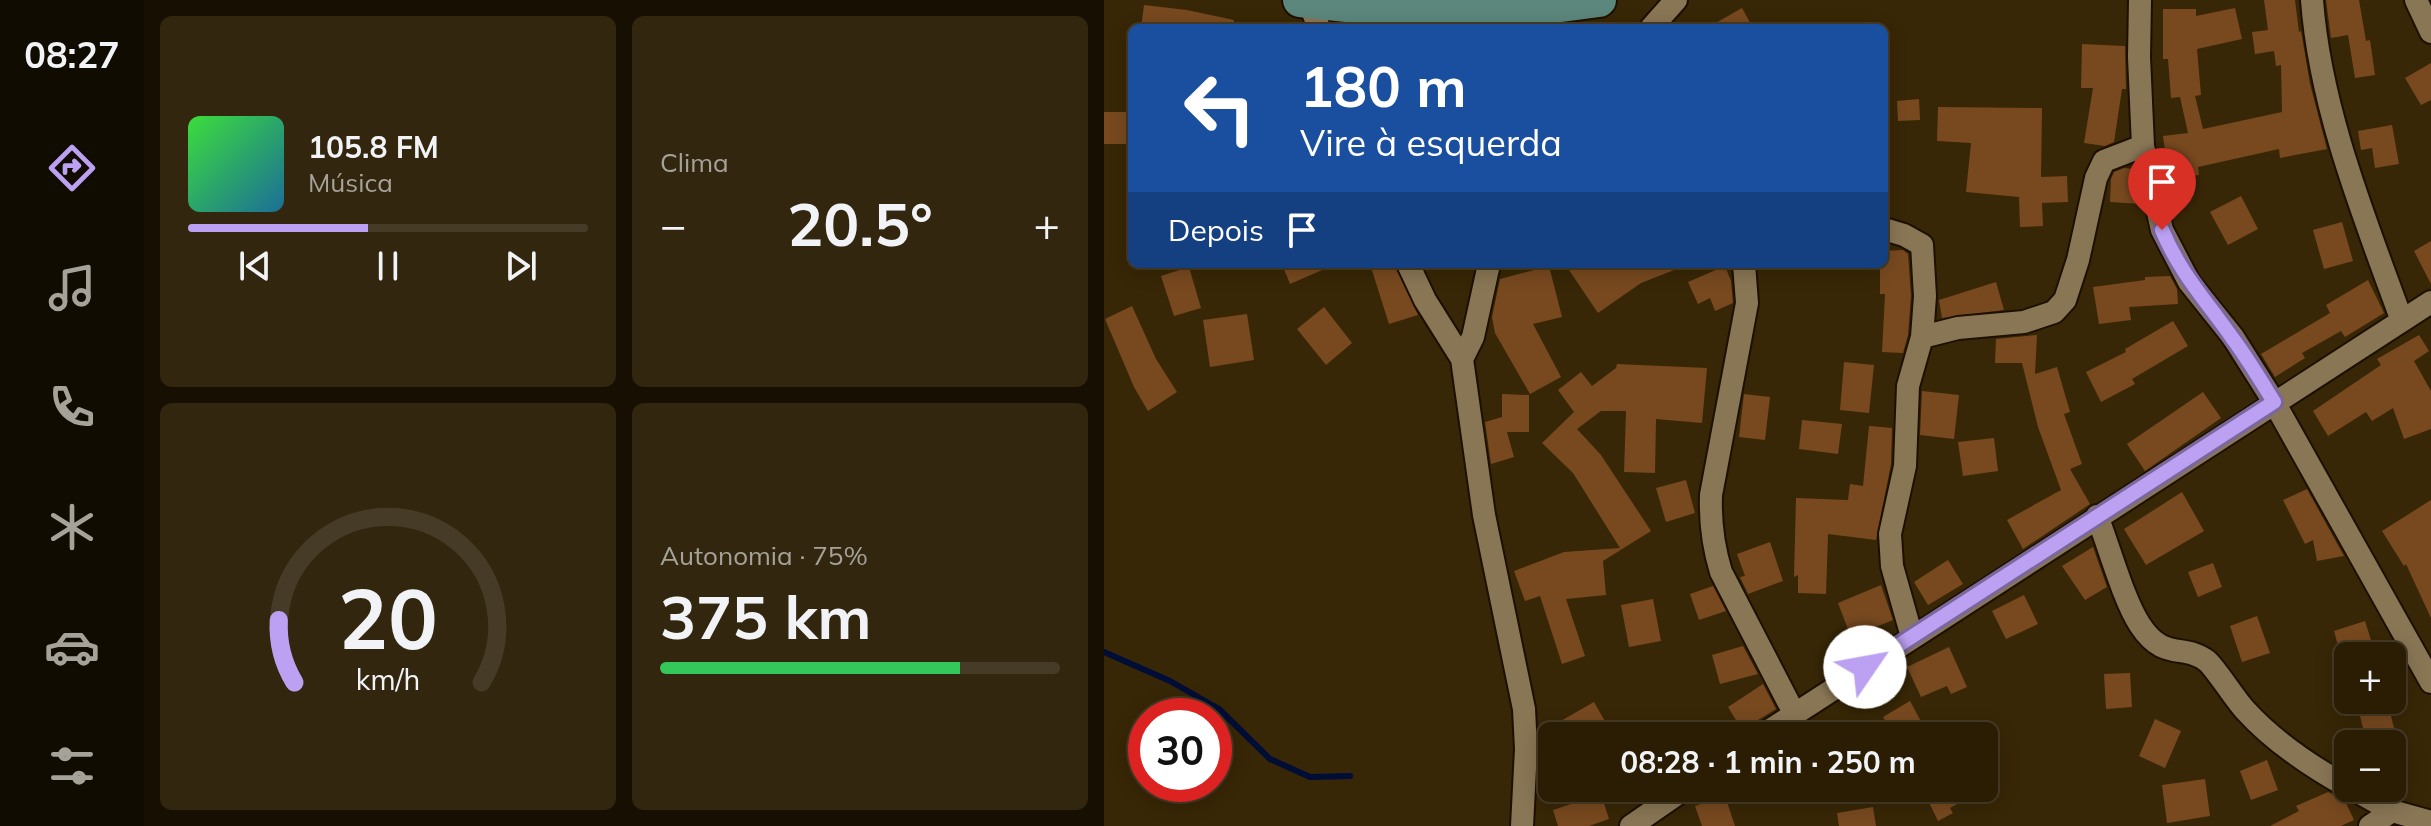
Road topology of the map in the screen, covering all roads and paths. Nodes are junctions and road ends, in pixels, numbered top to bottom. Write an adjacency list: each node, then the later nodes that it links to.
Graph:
1 (1599, 0): 5 (main road)
2 (2140, 0): 7 (street)
3 (2312, 0): 13 (street)
4 (2416, 0): 6 (street)
5 (1309, 10)
6 (2431, 32)
7 (2143, 146): 14 (street); 16 (street)
8 (1888, 230): 14 (street)
9 (1410, 268): 15 (street)
10 (1488, 268): 15 (street)
11 (1744, 268): 20 (street)
12 (2431, 302): 13 (street)
13 (2402, 321): 16 (street)
14 (1922, 337): 18 (street)
15 (1462, 359): 27 (street)
16 (2274, 402): 17 (street); 19 (street)
17 (2097, 516): 18 (street); 22 (street)
18 (1912, 637): 20 (street)
19 (2431, 682)
20 (1794, 713): 21 (street)
21 (1781, 722)
22 (2334, 778)
23 (1666, 802): 28 (street)
24 (2376, 802): 25 (street)
25 (2392, 811): 26 (street); 29 (street)
26 (2431, 822)
27 (1522, 826)
28 (1631, 826)
29 (2370, 826)

